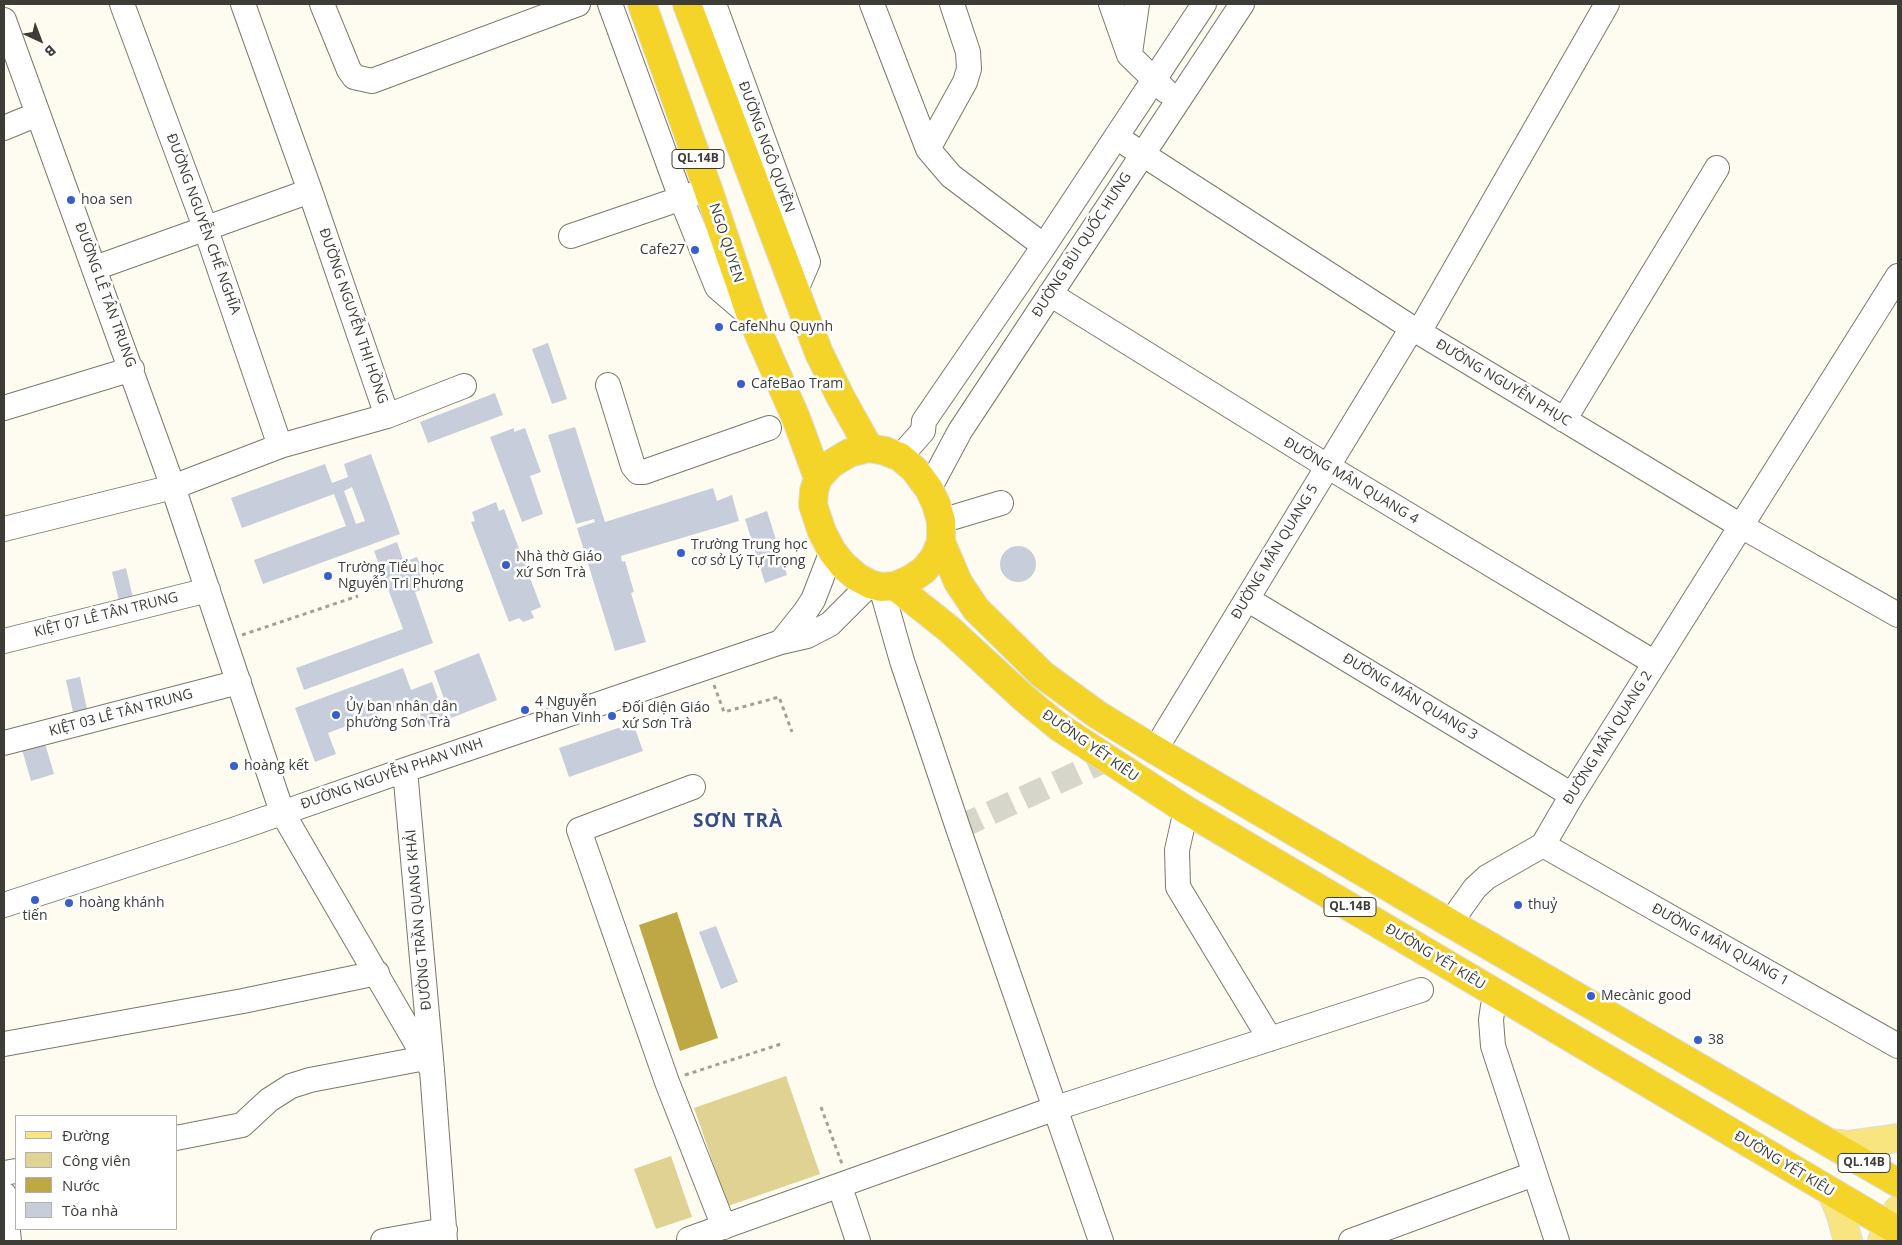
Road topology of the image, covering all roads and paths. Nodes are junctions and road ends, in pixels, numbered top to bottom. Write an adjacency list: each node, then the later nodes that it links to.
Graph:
1 (122, 4): 29 (street, ĐƯỜNG NGUYỄN CHẾ NGHĨA)
2 (243, 4): 27 (street, ĐƯỜNG NGUYỄN THỊ HỒNG)
3 (322, 4): 4 (street)
4 (578, 4)
5 (610, 4): 28 (street)
6 (642, 4): 26 (highway, NGO QUYEN / QL.14B)
7 (687, 4): 34 (highway, QL.14B)
8 (714, 4): 34 (street, ĐƯỜNG NGÔ QUYỀN)
9 (872, 4): 23 (street)
10 (952, 4): 23 (street)
11 (1111, 4): 17 (street)
12 (1137, 4): 17 (street)
13 (1204, 4): 18 (street)
14 (1242, 4): 19 (street, ĐƯỜNG BÙI QUỐC HƯNG)
15 (1607, 4): 37 (street, ĐƯỜNG MÂN QUANG 5)
16 (4, 20): 20 (street, ĐƯỜNG LÊ TÂN TRUNG)
17 (1129, 55): 18 (street)
18 (1153, 81): 19 (street); 22 (street)
19 (1177, 101): 24 (street, ĐƯỜNG BÙI QUỐC HƯNG)
20 (38, 114): 21 (street); 32 (street, ĐƯỜNG LÊ TÂN TRUNG)
21 (4, 128)
22 (1116, 137): 24 (street, ĐƯỜNG NGUYỄN PHỤC); 31 (street)
23 (928, 149): 31 (street)
24 (1142, 154): 35 (street, ĐƯỜNG BÙI QUỐC HƯNG); 37 (street, ĐƯỜNG NGUYỄN PHỤC)
25 (1717, 168): 43 (street)
26 (708, 189): 28 (street); 36 (highway, NGO QUYEN / QL.14B)
27 (310, 190): 29 (street); 42 (street, ĐƯỜNG NGUYỄN THỊ HỒNG)
28 (681, 198): 30 (street); 36 (street)
29 (205, 227): 32 (street); 45 (street, ĐƯỜNG NGUYỄN CHẾ NGHĨA)
30 (571, 236)
31 (1044, 246): 47 (street)
32 (95, 268): 38 (street, ĐƯỜNG LÊ TÂN TRUNG)
33 (1898, 276): 53 (street, ĐƯỜNG MÂN QUANG 2)
34 (796, 290): 46 (highway, QL.14B)
35 (1050, 294): 48 (street, ĐƯỜNG MÂN QUANG 4); 51 (street, ĐƯỜNG BÙI QUỐC HƯNG)
36 (750, 316): 49 (highway, NGO QUYEN / QL.14B)
37 (1416, 330): 43 (street, ĐƯỜNG NGUYỄN PHỤC); 48 (street, ĐƯỜNG MÂN QUANG 5)
38 (132, 369): 41 (street); 50 (street, ĐƯỜNG LÊ TÂN TRUNG)
39 (608, 385): 44 (street)
40 (464, 386): 42 (street)
41 (4, 408)
42 (387, 416): 45 (street, ĐƯỜNG NGUYỄN THỊ HỒNG)
43 (1564, 420): 53 (street, ĐƯỜNG NGUYỄN PHỤC)
44 (770, 428)
45 (280, 446): 50 (street, ĐƯỜNG NGUYỄN THỊ HỒNG)
46 (869, 448): 47 (highway); 49 (highway)
47 (900, 457): 51 (highway)
48 (1327, 466): 60 (street, ĐƯỜNG MÂN QUANG 5); 65 (street, ĐƯỜNG MÂN QUANG 4)
49 (818, 478): 56 (highway)
50 (173, 487): 54 (street); 58 (street, ĐƯỜNG LÊ TÂN TRUNG)
51 (929, 489): 55 (highway)
52 (1001, 503): 55 (street)
53 (1741, 526): 61 (street, ĐƯỜNG NGUYỄN PHỤC); 65 (street, ĐƯỜNG MÂN QUANG 2)
54 (4, 530)
55 (941, 531): 57 (highway); 70 (highway, QL.14B)
56 (832, 551): 57 (highway); 64 (street)
57 (882, 586): 64 (street, ĐƯỜNG NGUYỄN PHAN VINH); 74 (highway, ĐƯỜNG YẾT KIÊU / QL.14B); 89 (street)
58 (208, 590): 62 (street, KIỆT 07 LÊ TÂN TRUNG); 63 (street, ĐƯỜNG LÊ TÂN TRUNG)
59 (358, 596): 63 (path)
60 (1247, 599): 70 (street, ĐƯỜNG MÂN QUANG 5); 73 (street, ĐƯỜNG MÂN QUANG 3)
61 (1898, 615)
62 (4, 641)
63 (225, 641): 67 (street, ĐƯỜNG LÊ TÂN TRUNG)
64 (781, 642): 66 (street, ĐƯỜNG NGUYỄN PHAN VINH)
65 (1655, 663): 73 (street, ĐƯỜNG MÂN QUANG 2)
66 (708, 666): 68 (path); 71 (street, ĐƯỜNG NGUYỄN PHAN VINH)
67 (239, 682): 69 (street, KIỆT 03 LÊ TÂN TRUNG); 75 (street, ĐƯỜNG LÊ TÂN TRUNG)
68 (792, 732)
69 (4, 743)
70 (1155, 750): 78 (highway, QL.14B)
71 (405, 770): 75 (street, ĐƯỜNG NGUYỄN PHAN VINH); 86 (street, ĐƯỜNG TRẦN QUANG KHẢI)
72 (693, 787): 87 (street)
73 (1572, 795): 76 (street, ĐƯỜNG MÂN QUANG 2)
74 (1186, 810): 81 (highway, ĐƯỜNG YẾT KIÊU / QL.14B); 82 (street)
75 (282, 812): 77 (street, ĐƯỜNG NGUYỄN PHAN VINH); 79 (street, ĐƯỜNG TRẦN QUANG KHẢI)
76 (1543, 845): 78 (street); 85 (street, ĐƯỜNG MÂN QUANG 1)
77 (4, 905)
78 (1450, 923): 92 (highway, QL.14B)
79 (377, 973): 84 (street); 86 (street, ĐƯỜNG TRẦN QUANG KHẢI)
80 (1421, 990): 82 (street)
81 (1497, 994): 93 (street); 96 (highway, ĐƯỜNG YẾT KIÊU / QL.14B)
82 (1270, 1039): 89 (street)
83 (784, 1042): 87 (path)
84 (4, 1044)
85 (1898, 1046)
86 (428, 1064): 90 (street); 100 (street, ĐƯỜNG TRẦN QUANG KHẢI)
87 (667, 1082): 98 (street)
88 (821, 1107): 95 (path)
89 (1056, 1108): 95 (street); 105 (street)
90 (178, 1138)
91 (1898, 1138): 92 (main road)
92 (1830, 1143): 94 (highway, QL.14B)
93 (1534, 1174): 106 (street); 107 (street)
94 (1898, 1183)
95 (844, 1185): 98 (street); 104 (street)
96 (1832, 1192): 99 (highway, ĐƯỜNG YẾT KIÊU / QL.14B); 108 (main road)
97 (4, 1194): 101 (street)
98 (724, 1227): 103 (street)
99 (1892, 1227)
100 (445, 1236): 102 (street)
101 (9, 1241)
102 (383, 1241)
103 (689, 1241)
104 (858, 1241)
105 (1100, 1241)
106 (1351, 1241)
107 (1557, 1241)
108 (1848, 1241)

